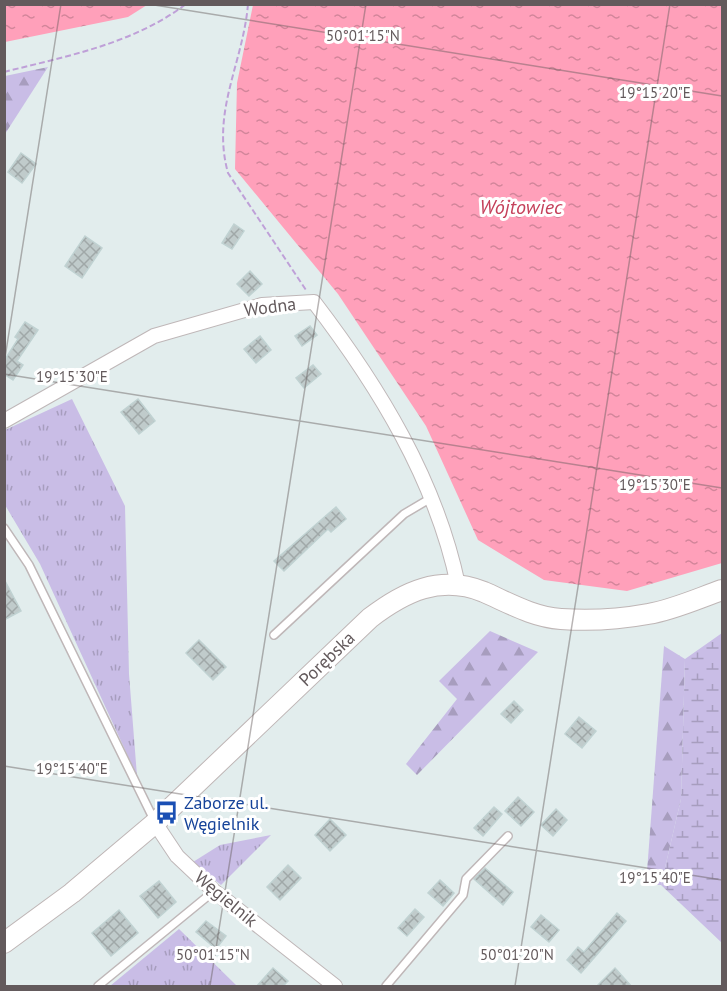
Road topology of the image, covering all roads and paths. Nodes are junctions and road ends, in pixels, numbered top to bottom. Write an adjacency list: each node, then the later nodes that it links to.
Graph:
1 (186, 4): 3 (path)
2 (248, 4): 4 (path)
3 (4, 72)
4 (314, 302): 5 (street, Wodna); 6 (street, Wodna)
5 (4, 421)
6 (431, 498): 8 (street, Wodna); 10 (lane)
7 (4, 528): 11 (lane)
8 (458, 585): 9 (street, Porębska); 11 (street, Porębska)
9 (723, 590)
10 (274, 635)
11 (155, 823): 13 (street, Węgielnik); 14 (street, Porębska)
12 (508, 836): 17 (lane)
13 (214, 891): 15 (lane); 16 (street, Węgielnik)
14 (4, 943)
15 (98, 987)
16 (335, 987)
17 (386, 987)

